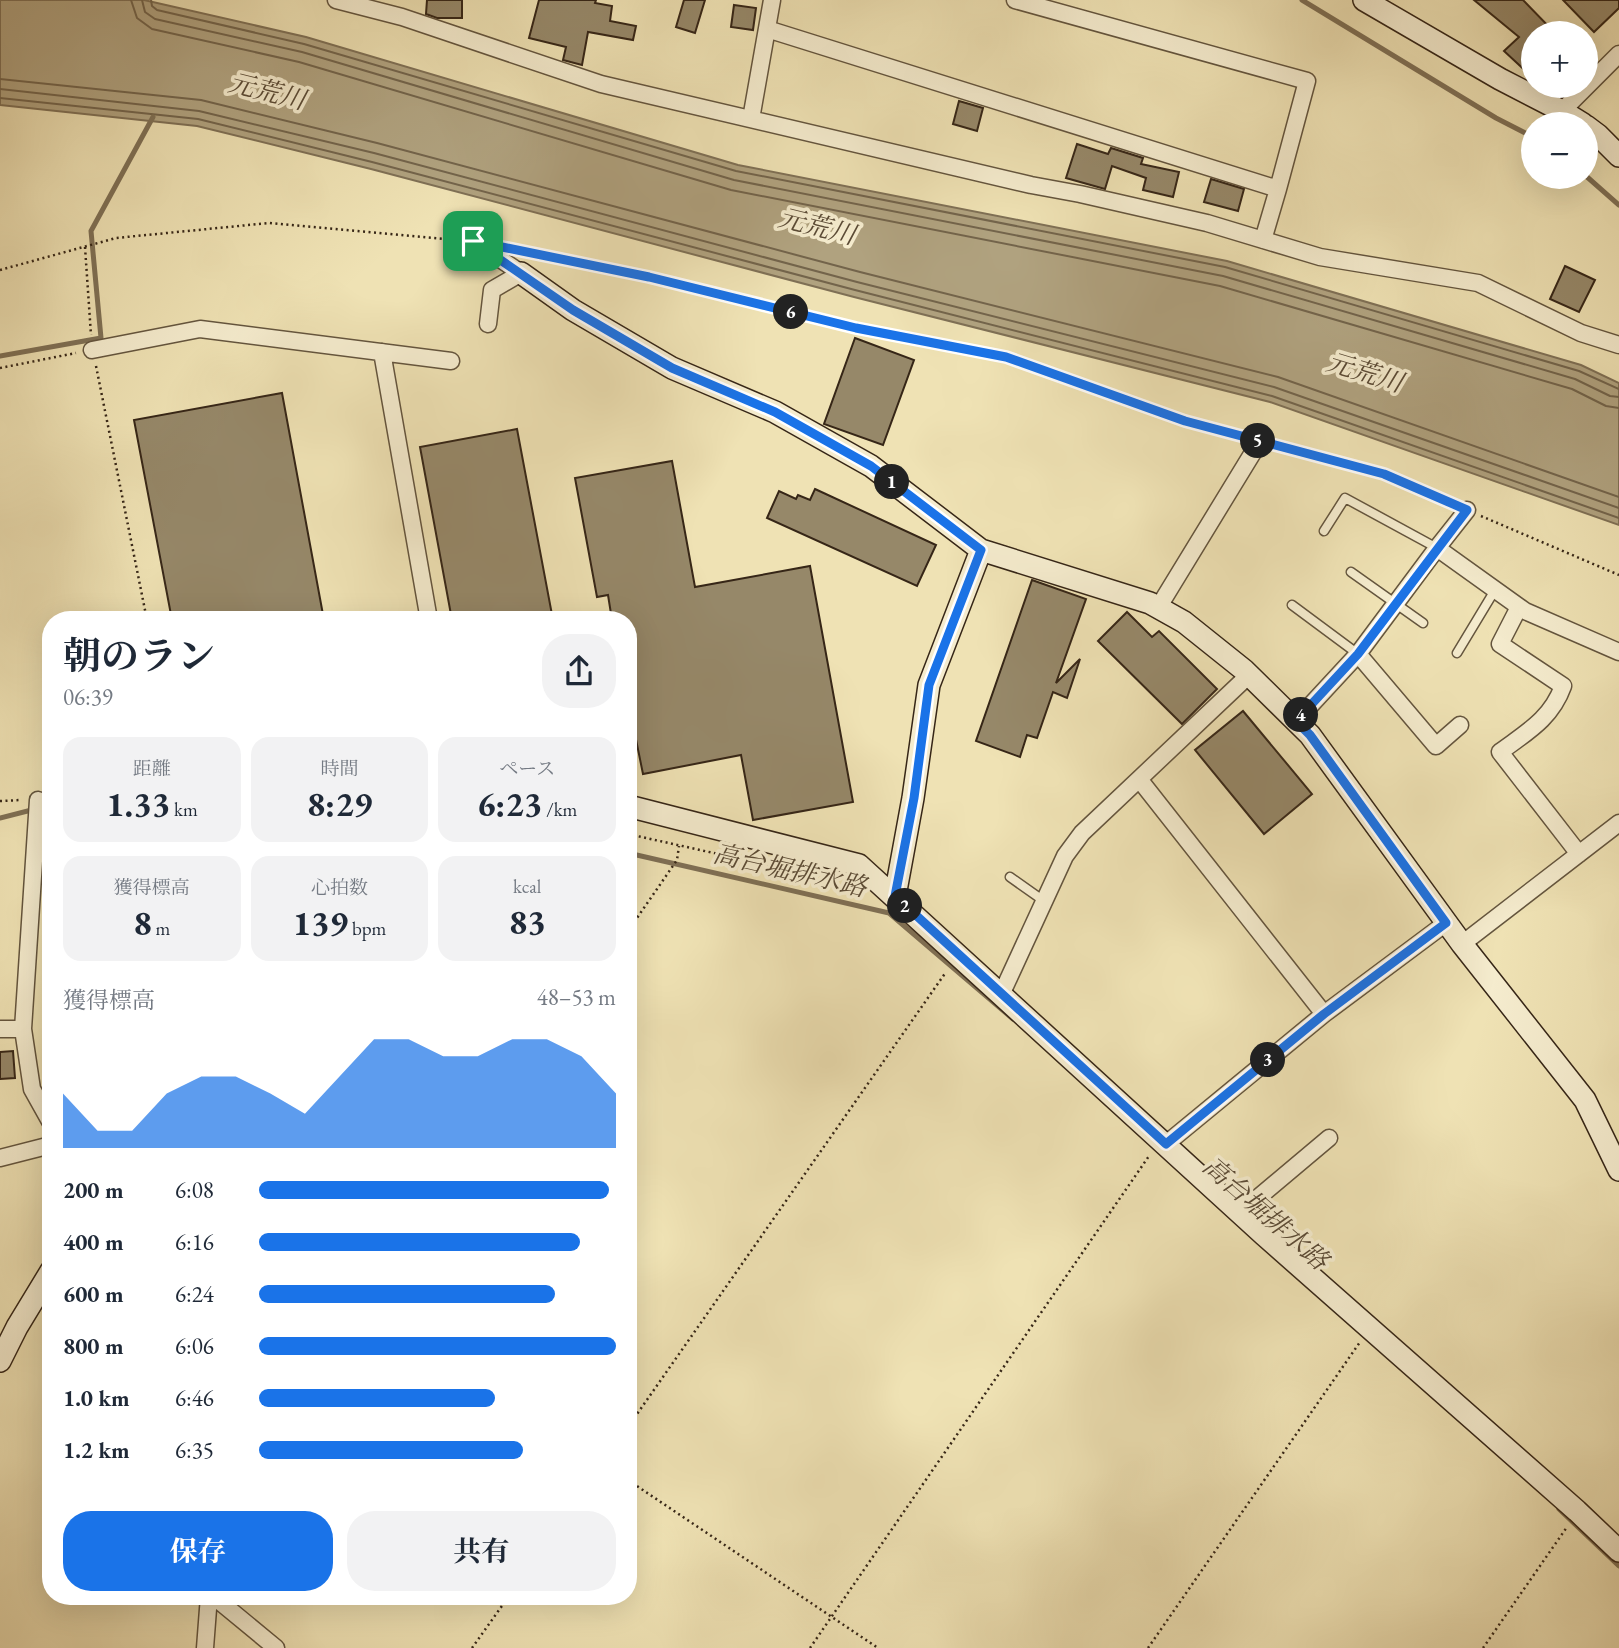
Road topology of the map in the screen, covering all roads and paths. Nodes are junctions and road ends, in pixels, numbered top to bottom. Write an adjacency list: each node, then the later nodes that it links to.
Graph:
1 (336, 0): 8 (street)
2 (772, 0): 5 (street)
3 (1015, 0): 11 (street)
4 (1364, 0): 7 (street)
5 (767, 29): 8 (street); 11 (street)
6 (1619, 54): 7 (street)
7 (1562, 111)
8 (751, 119): 12 (street)
9 (1598, 135): 10 (street)
10 (1619, 156)
11 (1278, 189): 12 (street)
12 (1263, 240): 19 (street)
13 (473, 241): 14 (path); 17 (street)
14 (86, 247): 16 (path); 20 (path)
15 (513, 249): 24 (path)
16 (0, 270)
17 (522, 273): 18 (street); 28 (street)
18 (488, 324)
19 (1619, 345)
20 (92, 349): 21 (street); 23 (path); 36 (path)
21 (382, 352): 22 (street); 37 (street)
22 (451, 361)
23 (0, 368)
24 (1260, 441): 25 (path); 35 (street)
25 (1467, 510): 27 (street); 30 (path)
26 (1324, 531): 27 (lane)
27 (1437, 548): 31 (street); 32 (street)
28 (981, 550): 35 (street); 54 (street)
29 (1351, 572): 32 (lane)
30 (1619, 575)
31 (1495, 590): 34 (street); 40 (lane)
32 (1395, 603): 38 (lane); 41 (street)
33 (1293, 606): 41 (lane)
34 (1519, 607): 39 (street); 51 (street)
35 (1158, 608): 42 (street)
36 (145, 611)
37 (427, 611)
38 (1423, 623)
39 (1619, 652)
40 (1457, 653)
41 (1358, 654): 43 (street); 44 (street)
42 (1249, 675): 43 (street); 45 (street)
43 (1296, 721): 57 (street)
44 (1460, 725)
45 (1139, 779): 55 (street); 61 (street)
46 (38, 800): 63 (street)
47 (637, 808): 54 (street)
48 (1619, 823): 51 (street)
49 (637, 836): 50 (path)
50 (679, 846): 53 (path); 56 (path)
51 (1579, 854): 58 (street)
52 (1010, 877): 55 (lane)
53 (836, 880)
54 (895, 896): 59 (street)
55 (1044, 901): 60 (street)
56 (637, 918)
57 (1446, 923): 58 (street); 61 (street)
58 (1462, 944): 69 (street)
59 (958, 955): 60 (street); 74 (path)
60 (1001, 995): 66 (street)
61 (1324, 1014): 66 (street)
62 (0, 1029): 63 (street)
63 (23, 1029): 64 (street)
64 (42, 1107)
65 (1329, 1138): 70 (street)
66 (1163, 1141): 70 (street); 81 (path)
67 (42, 1147): 68 (street)
68 (0, 1158)
69 (1619, 1170)
70 (1241, 1212): 72 (street)
71 (42, 1286): 73 (street)
72 (1370, 1328): 76 (street); 87 (path)
73 (0, 1361)
74 (637, 1414)
75 (637, 1486): 81 (path)
76 (1577, 1511): 77 (street); 88 (path)
77 (1619, 1551)
78 (210, 1605): 82 (street)
79 (222, 1605): 83 (street)
80 (503, 1605): 84 (path)
81 (831, 1617): 85 (path); 86 (path)
82 (205, 1648)
83 (276, 1648)
84 (472, 1648)
85 (810, 1648)
86 (878, 1648)
87 (1148, 1648)
88 (1483, 1648)

